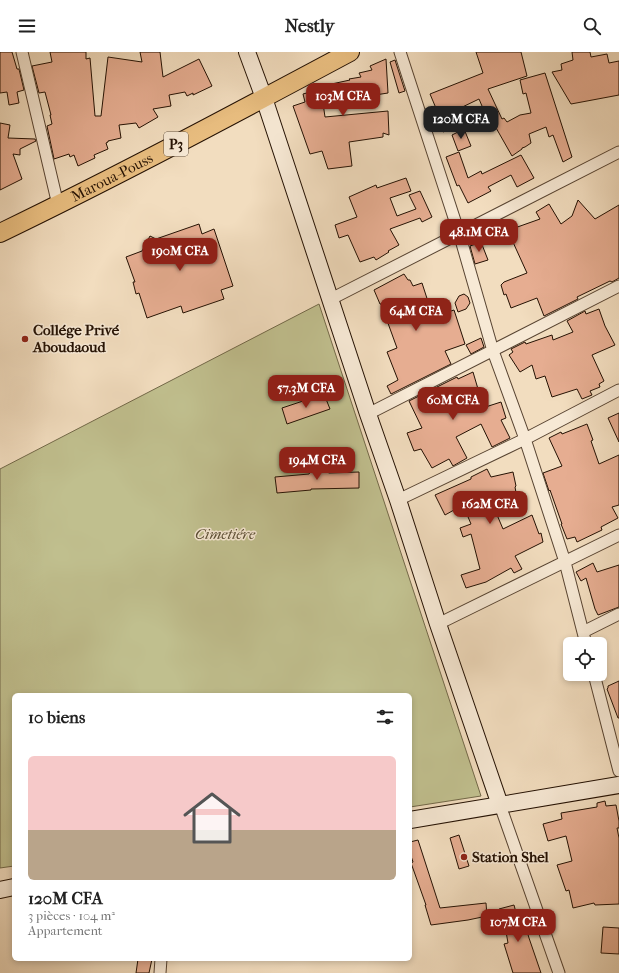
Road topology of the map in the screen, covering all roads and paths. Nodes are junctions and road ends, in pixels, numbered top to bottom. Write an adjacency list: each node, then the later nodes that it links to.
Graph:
1 (22, 52): 7 (street)
2 (247, 52): 5 (main road)
3 (350, 52): 5 (main road, Maroua-Pouss / P3)
4 (400, 52): 9 (street)
5 (264, 98): 7 (main road, Maroua-Pouss / P3); 11 (main road)
6 (619, 152): 9 (street)
7 (58, 205): 8 (main road, Maroua-Pouss / P3)
8 (0, 233)
9 (459, 233): 11 (street); 12 (street)
10 (619, 286): 12 (street)
11 (331, 299): 14 (main road)
12 (493, 351): 14 (street); 15 (street)
13 (619, 390): 15 (street)
14 (368, 414): 16 (main road)
15 (524, 439): 16 (street); 18 (street)
16 (398, 500): 20 (main road)
17 (619, 535): 18 (street)
18 (565, 562): 20 (street); 21 (street)
19 (619, 614): 21 (street)
20 (438, 624): 27 (main road)
21 (583, 632): 22 (street)
22 (584, 637)
23 (596, 681): 24 (street)
24 (617, 756): 25 (street)
25 (619, 771)
26 (619, 785): 27 (main road)
27 (500, 805): 28 (main road); 33 (street)
28 (412, 820)
29 (12, 887): 30 (main road)
30 (0, 890)
31 (161, 961): 32 (street)
32 (160, 973)
33 (559, 973)

